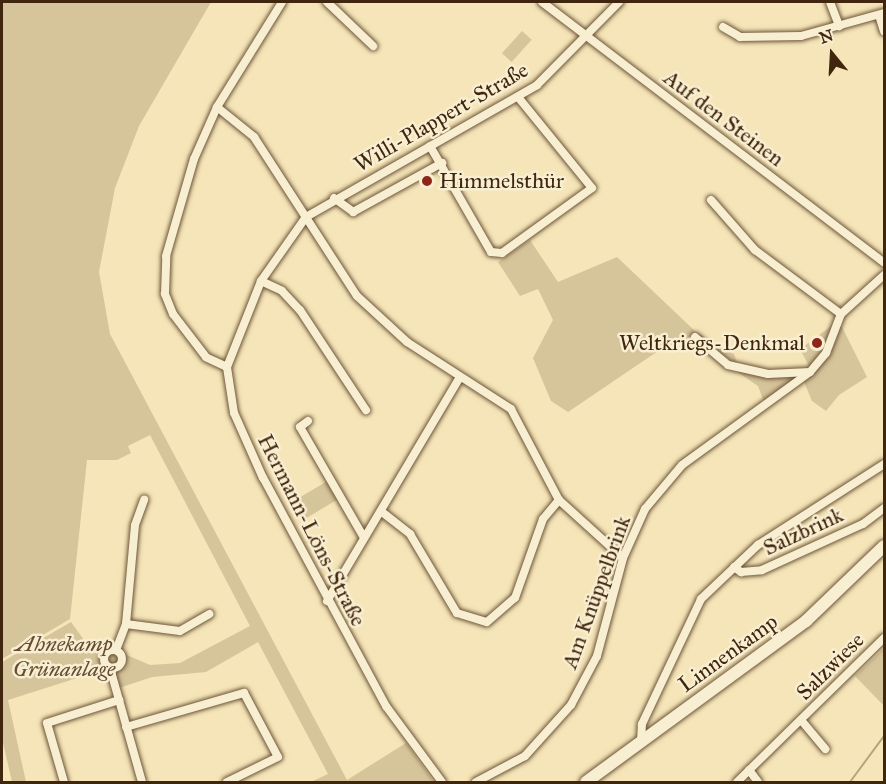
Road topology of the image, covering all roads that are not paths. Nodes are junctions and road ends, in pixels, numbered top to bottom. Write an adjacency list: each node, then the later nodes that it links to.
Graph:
1 (282, 2): 13 (street)
2 (327, 2): 11 (street)
3 (542, 2): 10 (street, Auf den Steinen)
4 (619, 2): 10 (street, Willi-Plappert-Straße)
5 (830, 2): 7 (street)
6 (882, 14): 7 (street); 9 (street)
7 (839, 26): 8 (street)
8 (723, 27)
9 (885, 31)
10 (588, 37): 12 (street, Willi-Plappert-Straße); 19 (street, Auf den Steinen)
11 (373, 46)
12 (518, 98): 14 (street, Willi-Plappert-Straße); 15 (street)
13 (217, 107): 18 (street); 24 (street)
14 (430, 146): 15 (street); 16 (street, Willi-Plappert-Straße)
15 (442, 164): 16 (street, Willi-Plappert-Straße)
16 (334, 198): 18 (street, Willi-Plappert-Straße)
17 (711, 200): 22 (street)
18 (306, 217): 21 (street, Willi-Plappert-Straße); 26 (street)
19 (885, 263)
20 (885, 275): 22 (street)
21 (261, 281): 24 (street, Willi-Plappert-Straße); 27 (street)
22 (841, 314): 25 (street, Am Knüppelbrink)
23 (695, 337): 25 (street)
24 (227, 367): 38 (street, Hermann-Löns-Straße)
25 (810, 372): 36 (street, Am Knüppelbrink)
26 (459, 380): 31 (street); 33 (street)
27 (366, 410)
28 (308, 421): 34 (street)
29 (885, 464): 37 (street)
30 (144, 500): 40 (street)
31 (559, 500): 33 (street); 36 (street)
32 (885, 508): 37 (street, Salzbrink)
33 (382, 512): 34 (street)
34 (364, 538): 38 (street)
35 (885, 546): 45 (main road, Linnenkamp)
36 (623, 558): 52 (street, Am Knüppelbrink)
37 (734, 567): 45 (street)
38 (327, 601): 51 (street, Hermann-Löns-Straße)
39 (210, 614): 40 (street)
40 (126, 624): 42 (street)
41 (885, 638): 43 (street, Salzwiese)
42 (119, 700): 44 (street); 48 (street)
43 (801, 720): 46 (street, Salzwiese); 47 (street, Salzwiese)
44 (126, 727): 49 (street); 50 (street)
45 (641, 741): 53 (main road, Linnenkamp)
46 (825, 749)
47 (749, 770): 54 (street, Salzwiese); 55 (street)
48 (64, 783)
49 (142, 783)
50 (227, 783)
51 (442, 783)
52 (476, 783)
53 (586, 783)
54 (737, 783)
55 (758, 783)

